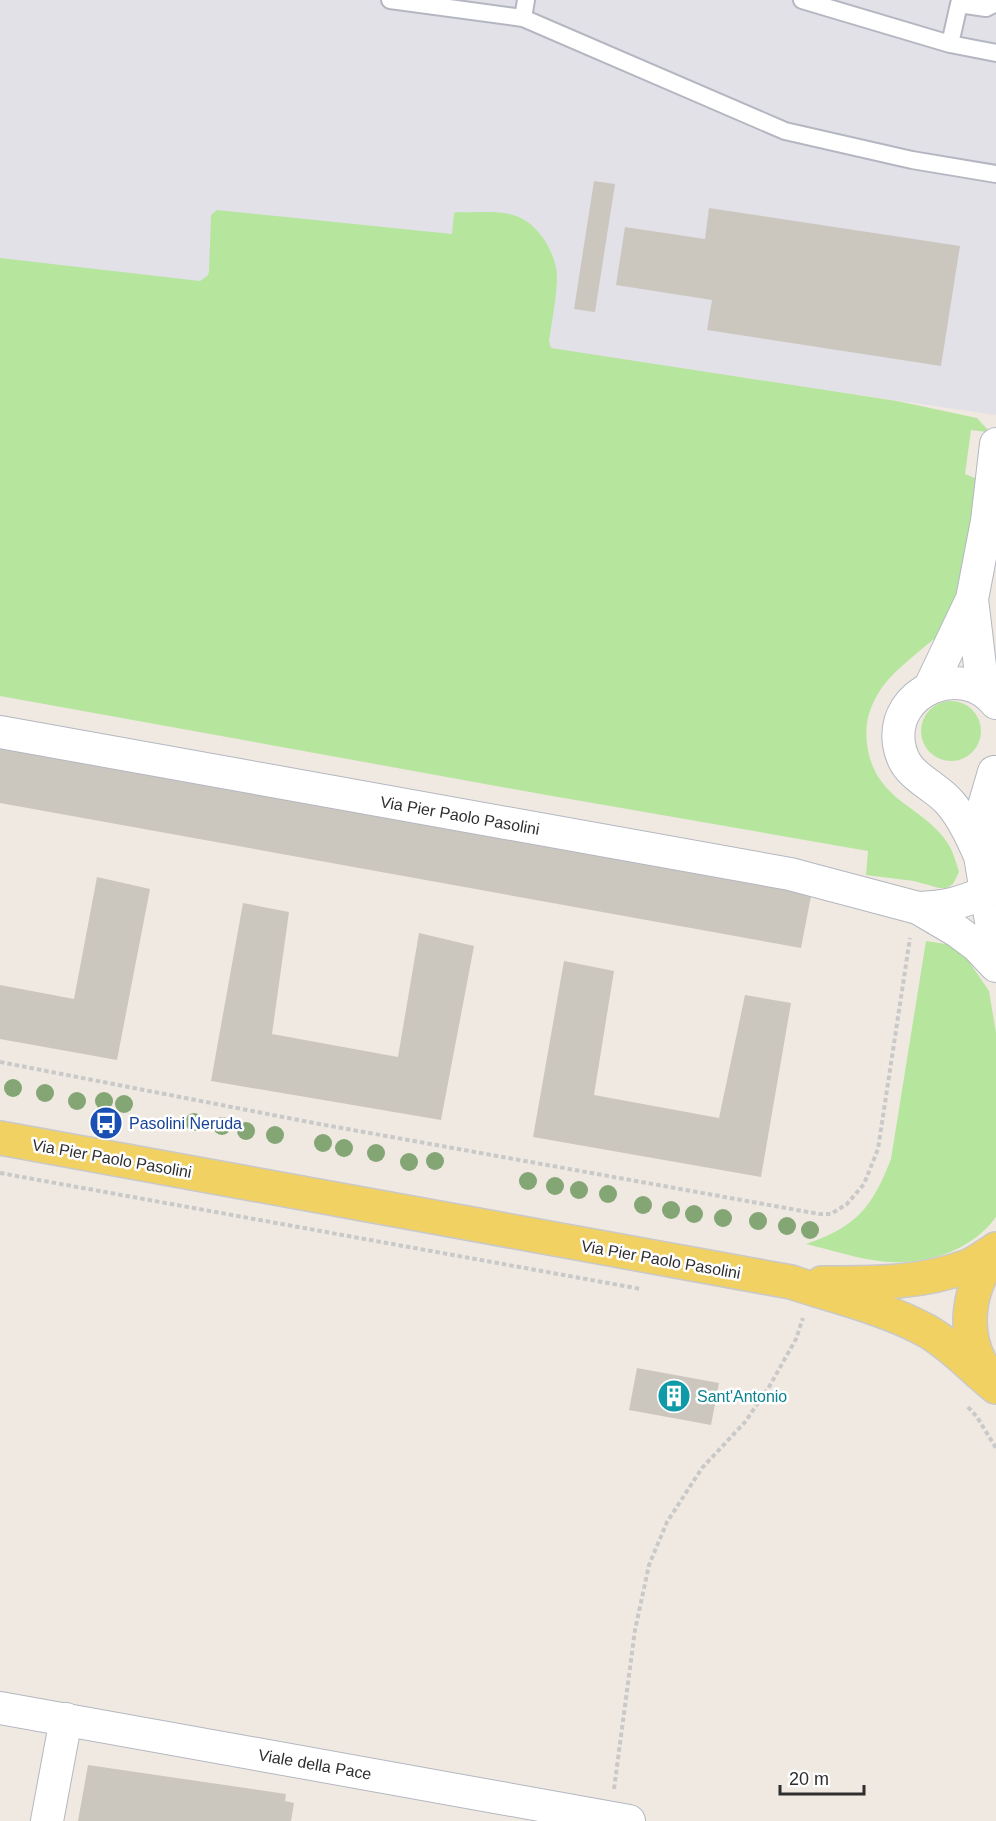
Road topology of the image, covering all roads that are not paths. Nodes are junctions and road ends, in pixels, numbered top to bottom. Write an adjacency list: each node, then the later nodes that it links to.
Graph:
1 (390, 0): 5 (lane)
2 (526, 0): 5 (lane)
3 (802, 0): 6 (lane)
4 (996, 3): 6 (lane)
5 (523, 18): 8 (lane)
6 (950, 44): 7 (lane)
7 (996, 53)
8 (996, 174)
9 (996, 444): 10 (street)
10 (991, 530): 11 (street)
11 (972, 600): 12 (street); 13 (street)
12 (930, 687): 13 (street); 16 (street)
13 (989, 697)
14 (0, 732): 19 (street, Via Pier Paolo Pasolini)
15 (995, 770): 16 (street); 17 (street)
16 (923, 782): 17 (street)
17 (980, 856): 18 (street)
18 (986, 892): 19 (street, Via Pier Paolo Pasolini); 20 (street)
19 (916, 908): 21 (street, Via Pier Paolo Pasolini)
20 (996, 951)
21 (996, 966)
22 (0, 1138): 24 (main road, Via Pier Paolo Pasolini)
23 (996, 1250): 24 (main road, Via Pier Paolo Pasolini); 25 (main road, Via Pier Paolo Pasolini)
24 (801, 1296): 25 (main road, Via Pier Paolo Pasolini)
25 (996, 1386)
26 (0, 1708): 27 (street, Viale della Pace)
27 (66, 1719): 28 (street, Viale della Pace); 29 (street)
28 (620, 1819)
29 (47, 1821)

